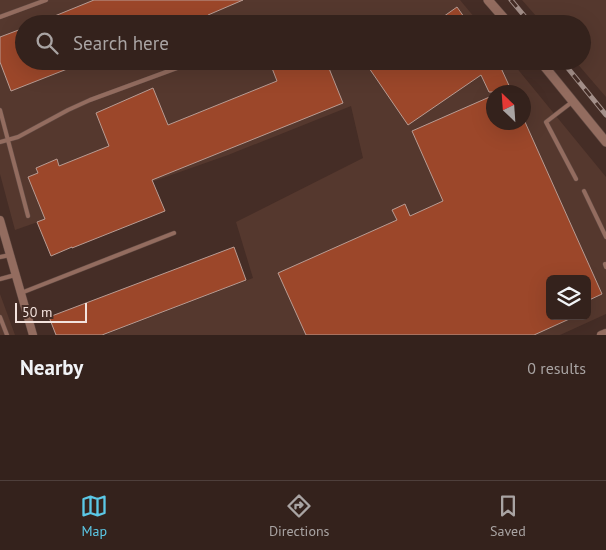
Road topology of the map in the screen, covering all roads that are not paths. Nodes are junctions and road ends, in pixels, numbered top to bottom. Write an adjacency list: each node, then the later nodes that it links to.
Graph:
1 (46, 0): 4 (lane)
2 (488, 0): 3 (street)
3 (501, 15)
4 (0, 17)
5 (172, 70): 9 (lane)
6 (547, 70): 7 (street)
7 (573, 101): 11 (street); 12 (lane)
8 (0, 110): 9 (lane)
9 (8, 140): 10 (lane); 14 (lane)
10 (0, 142)
11 (606, 142)
12 (576, 179)
13 (584, 191): 17 (lane)
14 (28, 216)
15 (0, 220): 18 (street)
16 (174, 233): 22 (lane)
17 (606, 237)
18 (10, 255): 19 (lane); 20 (street)
19 (0, 258)
20 (15, 275): 21 (lane); 22 (street)
21 (0, 279)
22 (21, 293): 26 (street)
23 (0, 317): 25 (lane)
24 (606, 333): 27 (street)
25 (7, 335)
26 (33, 335)
27 (601, 335)

